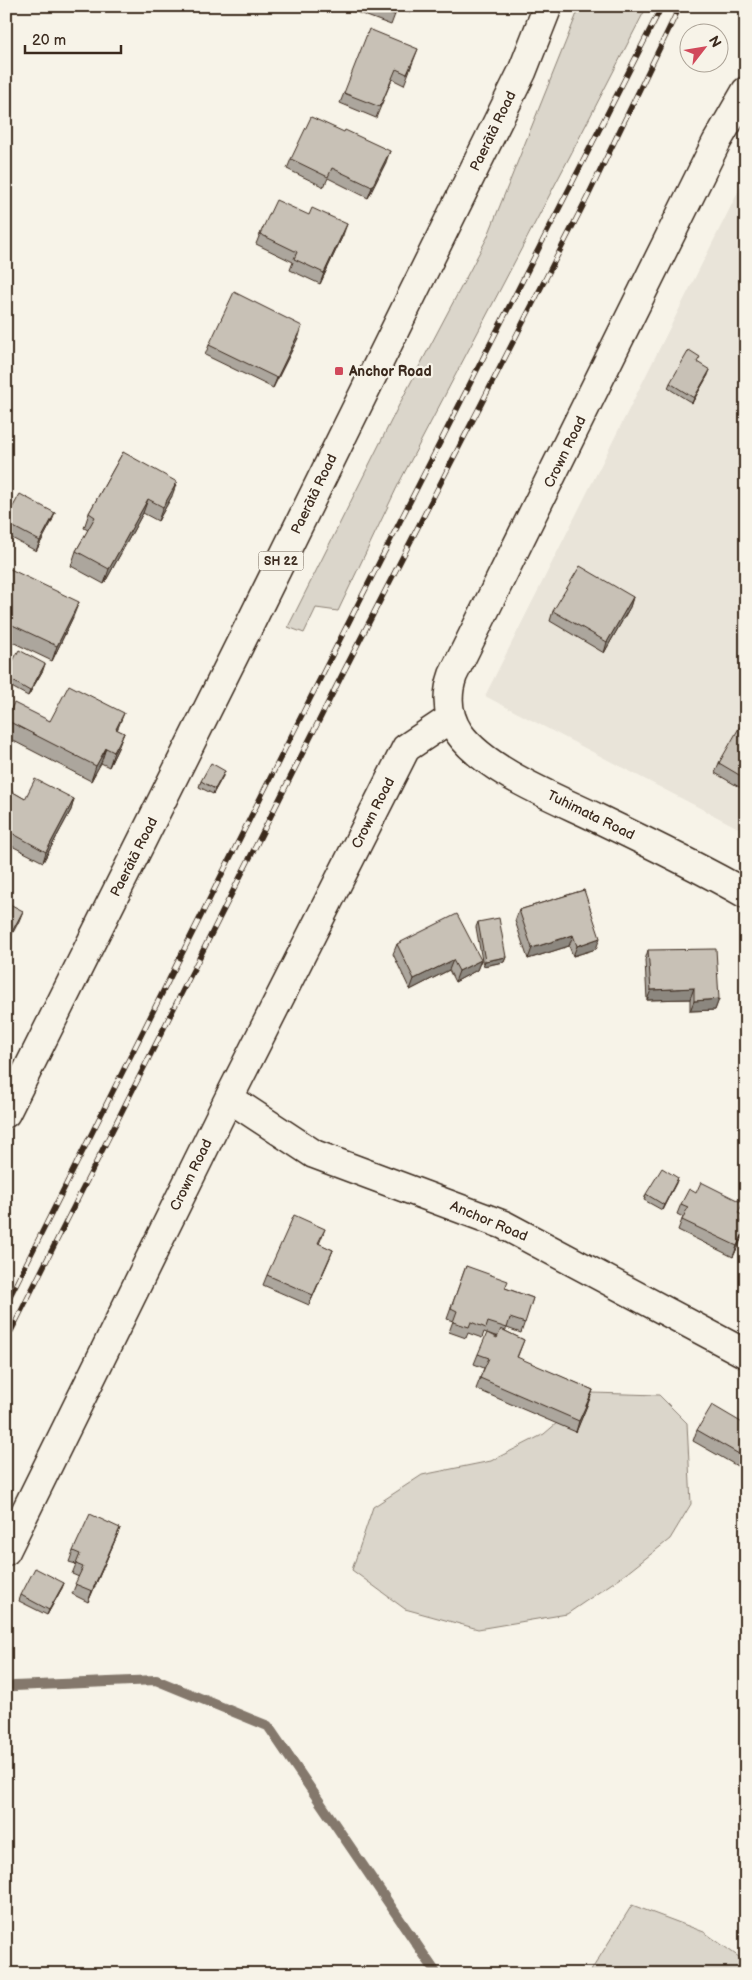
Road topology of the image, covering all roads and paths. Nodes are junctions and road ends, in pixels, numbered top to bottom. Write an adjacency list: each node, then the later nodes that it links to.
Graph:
1 (548, 6): 6 (main road, Paerātā Road / SH 22)
2 (746, 91): 3 (main road, Crown Road)
3 (451, 718): 4 (main road, Tuhimata Road); 5 (main road, Crown Road)
4 (746, 894)
5 (229, 1098): 7 (main road, Anchor Road); 8 (main road, Crown Road)
6 (6, 1112)
7 (746, 1354)
8 (6, 1551)

